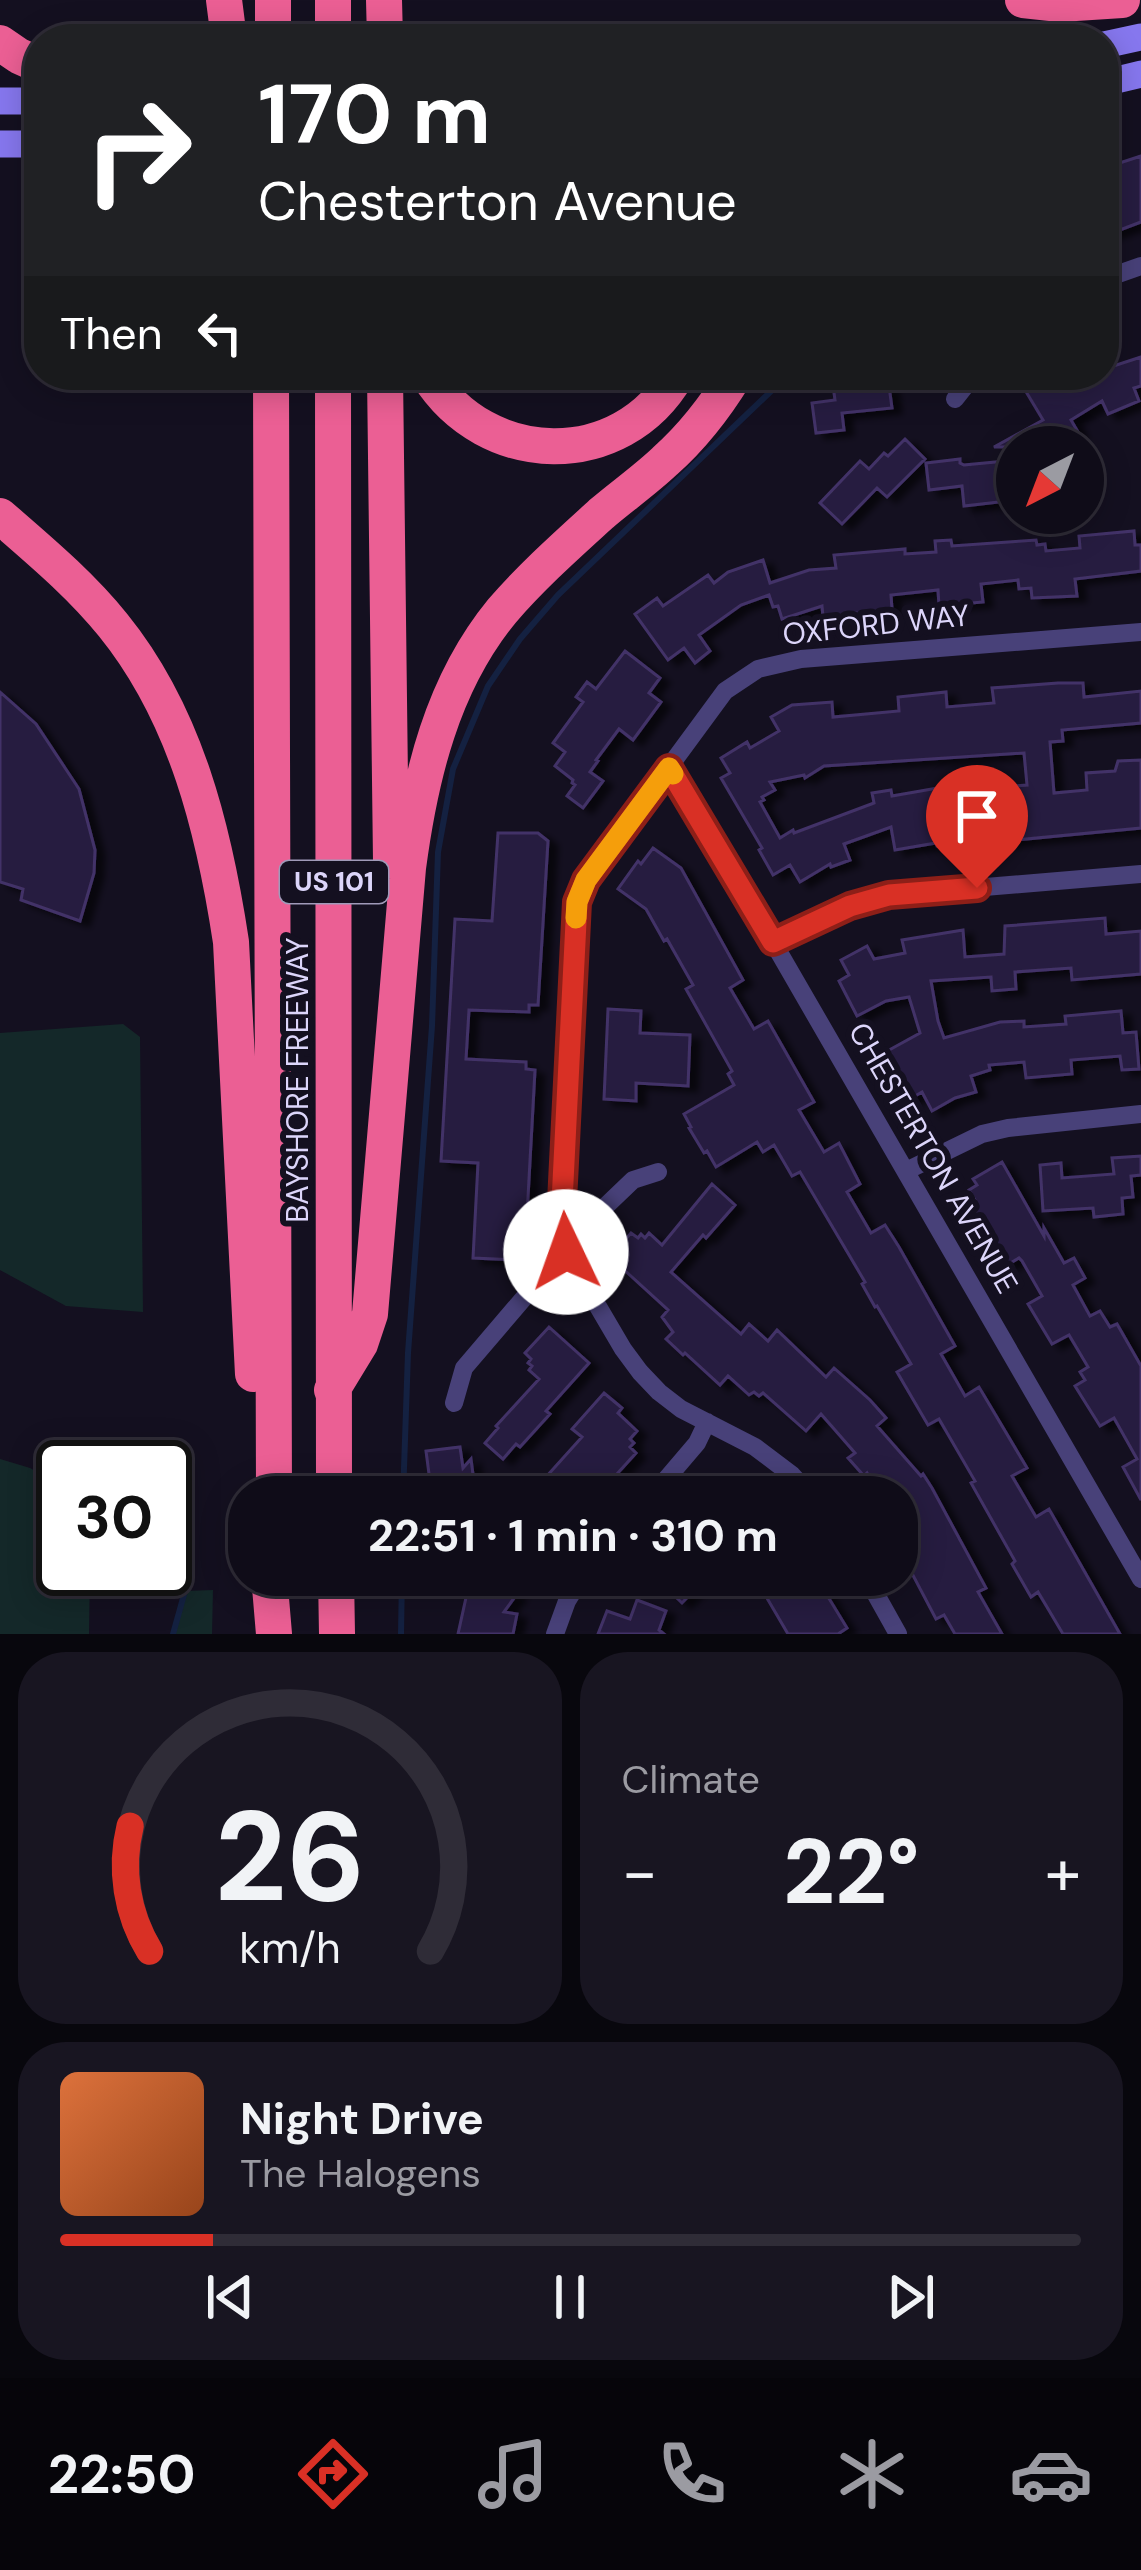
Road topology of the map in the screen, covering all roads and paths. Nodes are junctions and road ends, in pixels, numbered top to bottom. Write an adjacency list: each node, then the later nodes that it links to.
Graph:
1 (1023, 0): 2 (highway)
2 (1122, 0)
3 (258, 390): 13 (highway)
4 (271, 390): 13 (highway, BAYSHORE FREEWAY / US 101)
5 (333, 390): 23 (highway, BAYSHORE FREEWAY / US 101)
6 (385, 390): 17 (highway)
7 (437, 390): 8 (highway)
8 (666, 390)
9 (724, 390): 17 (highway)
10 (962, 390): 11 (street)
11 (955, 399)
12 (0, 516): 26 (highway)
13 (270, 553): 27 (highway, BAYSHORE FREEWAY / US 101)
14 (1141, 632): 15 (street, OXFORD WAY)
15 (669, 768): 18 (street, CHESTERTON AVENUE); 22 (street, OXFORD WAY)
16 (1141, 874): 18 (street)
17 (404, 923): 23 (highway)
18 (773, 942): 20 (street, CHESTERTON AVENUE)
19 (1141, 1114): 20 (street)
20 (906, 1171): 31 (street, CHESTERTON AVENUE)
21 (658, 1172): 22 (street)
22 (566, 1252): 24 (street); 25 (street, OXFORD WAY)
23 (332, 1390): 28 (highway, BAYSHORE FREEWAY / US 101)
24 (454, 1403)
25 (707, 1422): 29 (street); 30 (street, OXFORD WAY)
26 (260, 1476)
27 (274, 1476)
28 (334, 1476)
29 (669, 1476)
30 (793, 1476)
31 (1141, 1580)
32 (273, 1596): 36 (highway)
33 (336, 1596): 37 (highway)
34 (570, 1596): 38 (street)
35 (877, 1596): 39 (street)
36 (274, 1634)
37 (337, 1634)
38 (555, 1634)
39 (898, 1634)

